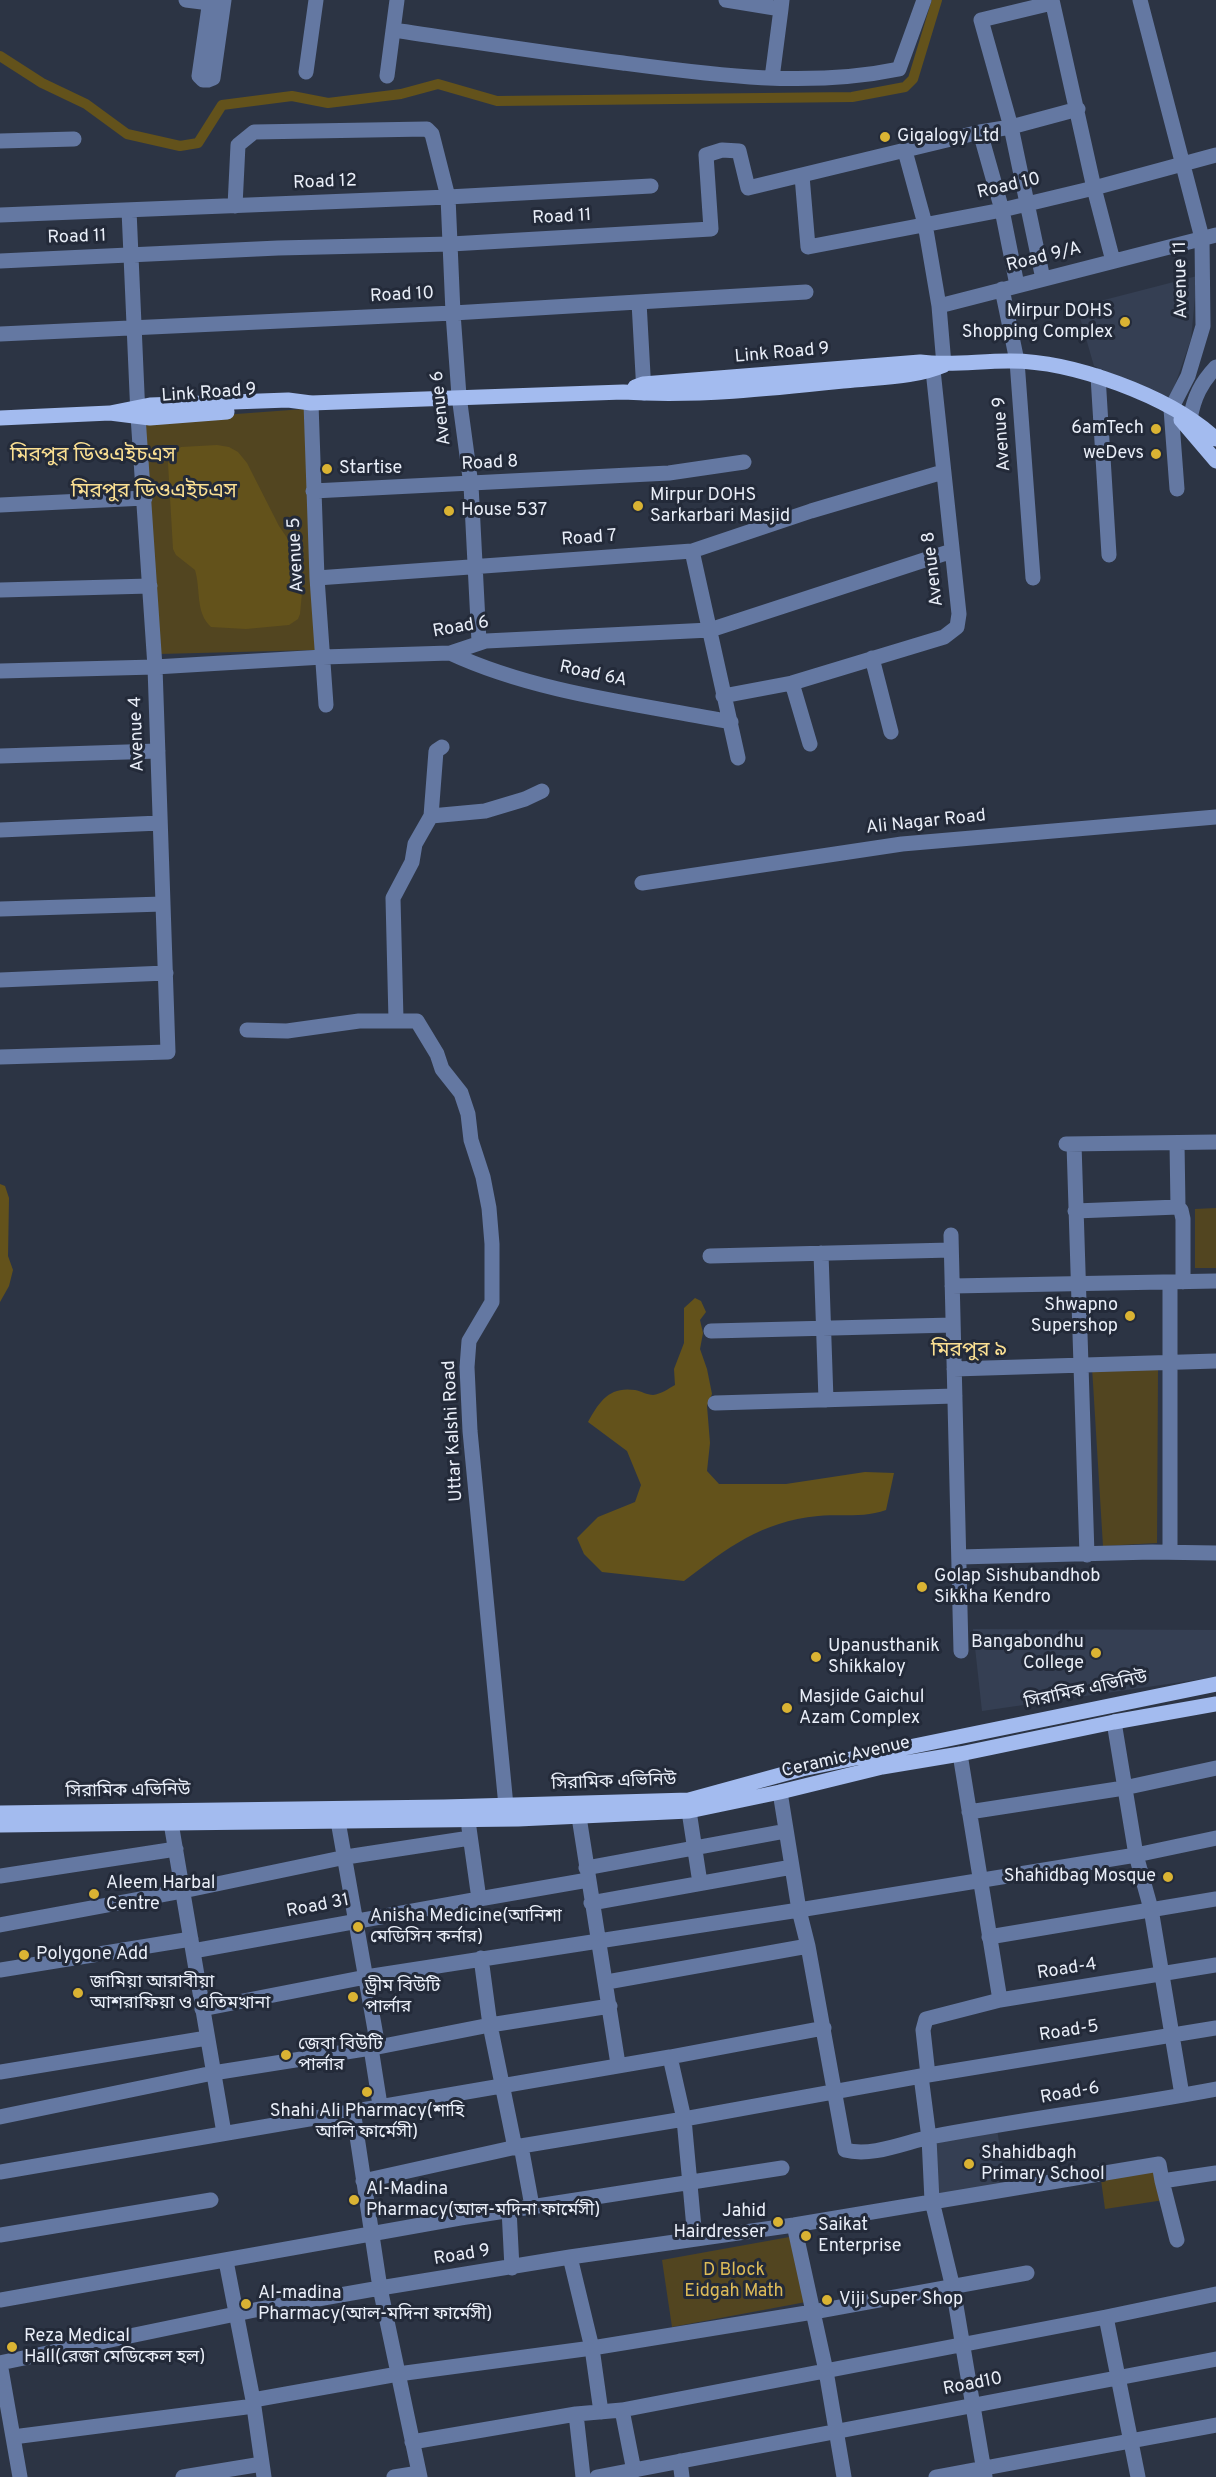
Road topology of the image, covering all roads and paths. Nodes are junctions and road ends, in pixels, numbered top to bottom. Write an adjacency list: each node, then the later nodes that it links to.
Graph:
1 (186, 0): 7 (street)
2 (316, 0): 11 (street)
3 (398, 0): 10 (street)
4 (726, 0): 9 (street)
5 (924, 0): 13 (street)
6 (1140, 0): 21 (street, Avenue 11)
7 (215, 1)
8 (1052, 2): 14 (street); 15 (street)
9 (782, 5): 13 (street)
10 (393, 30): 12 (street); 13 (street)
11 (306, 72)
12 (387, 76)
13 (772, 78)
14 (1078, 109): 15 (street, Road 11); 24 (street)
15 (1011, 127): 16 (street, Road 11); 26 (street)
16 (980, 132): 19 (street, Road 11); 29 (street)
17 (74, 139): 18 (street)
18 (0, 141)
19 (904, 151): 22 (street, Road 11); 31 (street)
20 (1216, 155): 21 (street, Road 10)
21 (1184, 164): 24 (street, Road 10); 32 (street, Avenue 11)
22 (802, 176): 31 (street, Road 10); 33 (street, Road 11)
23 (651, 186): 25 (street, Road 12)
24 (1094, 188): 26 (street, Road 10); 36 (street)
25 (448, 197): 27 (street, Road 12); 27 (street, Avenue 6); 33 (street, Avenue 6)
26 (1027, 203): 29 (street, Road 10); 37 (street)
27 (235, 206): 28 (street, Road 12)
28 (129, 210): 30 (street, Road 12); 34 (street, Avenue 4)
29 (1002, 210): 31 (street, Road 10); 38 (street)
30 (0, 215)
31 (925, 224): 42 (street)
32 (1209, 236): 36 (street, Road 9/A); 53 (street, Avenue 11)
33 (451, 244): 34 (street, Road 11); 43 (street, Avenue 6)
34 (131, 256): 35 (street, Road 11); 44 (street, Avenue 4)
35 (0, 261)
36 (1113, 261): 37 (street, Road 9/A)
37 (1043, 279): 38 (street, Road 9/A)
38 (1017, 285): 39 (street, Road 9/A)
39 (1002, 289): 42 (street, Road 9/A); 46 (street, Avenue 9)
40 (806, 292): 41 (street, Road 10)
41 (639, 302): 43 (street, Road 10); 50 (street)
42 (939, 306): 48 (street)
43 (453, 313): 44 (street, Road 10); 51 (street, Avenue 6)
44 (134, 329): 45 (street, Road 10); 54 (street, Avenue 4)
45 (0, 334)
46 (1017, 361): 48 (main road, Link Road 9); 49 (main road, Link Road 9); 71 (street, Avenue 9)
47 (1216, 367): 56 (street)
48 (939, 368): 50 (main road, Link Road 9); 60 (street, Avenue 8)
49 (1098, 376): 53 (main road, Link Road 9); 68 (street)
50 (643, 388): 51 (main road, Link Road 9)
51 (459, 396): 52 (main road, Link Road 9); 61 (street, Avenue 6)
52 (311, 403): 54 (main road, Link Road 9); 63 (street, Avenue 5)
53 (1171, 409): 56 (main road, Link Road 9); 58 (main road, Link Road 9); 62 (street)
54 (137, 412): 55 (main road, Link Road 9); 64 (street, Avenue 4)
55 (0, 418)
56 (1190, 419): 57 (main road, Link Road 9)
57 (1216, 439)
58 (1216, 461)
59 (744, 462): 61 (street, Road 8)
60 (943, 472): 66 (street, Road 7); 67 (street, Avenue 8)
61 (471, 485): 63 (street, Road 8); 69 (street, Avenue 6)
62 (1177, 489)
63 (313, 491): 70 (street, Avenue 5)
64 (145, 498): 65 (street); 72 (street, Avenue 4)
65 (0, 505)
66 (692, 551): 69 (street, Road 7); 74 (street)
67 (951, 551): 74 (street, Road 6); 78 (street, Avenue 8)
68 (1108, 555)
69 (476, 567): 70 (street, Road 7); 75 (street, Avenue 6)
70 (317, 578): 77 (street, Avenue 5)
71 (1033, 578)
72 (150, 586): 73 (street); 79 (street, Avenue 4)
73 (0, 590)
74 (710, 630): 75 (street, Road 6); 82 (street)
75 (479, 642): 76 (street, Road 6)
76 (450, 653): 77 (street, Road 6); 84 (street, Road 6A)
77 (323, 657): 79 (street, Road 6); 83 (street, Avenue 5)
78 (872, 658): 81 (street, Avenue 8); 85 (street)
79 (155, 667): 80 (street, Road 6); 88 (street, Avenue 4)
80 (0, 671)
81 (792, 683): 82 (street, Avenue 8); 86 (street)
82 (723, 696): 84 (street)
83 (326, 705)
84 (731, 722): 90 (street)
85 (891, 732)
86 (810, 744)
87 (442, 747): 92 (street)
88 (158, 751): 89 (street); 94 (street, Avenue 4)
89 (0, 756)
90 (738, 758)
91 (542, 791): 92 (street)
92 (431, 816): 101 (street)
93 (1216, 817): 96 (street, Ali Nagar Road)
94 (160, 824): 95 (street); 97 (street, Avenue 4)
95 (0, 830)
96 (642, 883)
97 (163, 903): 98 (street); 99 (street, Avenue 4)
98 (0, 909)
99 (166, 973): 100 (street); 103 (street, Avenue 4)
100 (0, 980)
101 (396, 1020): 102 (street); 136 (street, Uttar Kalshi Road)
102 (247, 1030)
103 (0, 1057)
104 (1216, 1142): 105 (street)
105 (1177, 1143): 106 (street); 107 (street)
106 (1178, 1208): 107 (street); 111 (street)
107 (1075, 1211): 112 (street)
108 (821, 1253): 109 (street); 113 (street); 115 (street)
109 (710, 1256)
110 (1216, 1281): 111 (street)
111 (1177, 1282): 112 (street); 118 (street)
112 (1077, 1284): 113 (street); 119 (street)
113 (952, 1286): 114 (street)
114 (953, 1325): 115 (street); 120 (street)
115 (824, 1328): 116 (street); 122 (street)
116 (711, 1331)
117 (1216, 1361): 118 (street)
118 (1170, 1362): 119 (street); 124 (street)
119 (1080, 1364): 120 (street); 126 (street)
120 (954, 1369): 121 (street)
121 (955, 1396): 122 (street); 127 (street)
122 (826, 1400): 123 (street)
123 (715, 1403)
124 (1170, 1552): 125 (street); 126 (street)
125 (1216, 1553)
126 (1087, 1555): 127 (street)
127 (958, 1557): 128 (street)
128 (961, 1651)
129 (1216, 1684): 136 (main road, সিরামিক এভিনিউ)
130 (1216, 1704): 131 (main road, Ceramic Avenue)
131 (1114, 1722): 132 (main road, Ceramic Avenue); 134 (street)
132 (960, 1754): 135 (main road, Ceramic Avenue); 138 (street)
133 (1216, 1768): 134 (street)
134 (1124, 1788): 138 (street); 151 (street)
135 (780, 1792): 137 (main road, Ceramic Avenue); 146 (street)
136 (506, 1806): 139 (main road, সিরামিক এভিনিউ)
137 (689, 1811): 140 (main road, Ceramic Avenue); 150 (street)
138 (969, 1812): 156 (street)
139 (0, 1813)
140 (579, 1817): 141 (main road, Ceramic Avenue); 154 (street)
141 (518, 1819): 142 (main road, সিরামিক এভিনিউ)
142 (468, 1820): 143 (main road, সিরামিক এভিনিউ); 147 (street)
143 (338, 1821): 144 (main road, সিরামিক এভিনিউ); 152 (street)
144 (171, 1823): 145 (main road, সিরামিক এভিনিউ); 149 (street)
145 (0, 1825)
146 (786, 1832): 150 (street, Road 31); 153 (street)
147 (470, 1838): 152 (street); 159 (street)
148 (1216, 1838): 151 (street)
149 (176, 1849): 155 (street); 158 (street)
150 (696, 1850): 154 (street, Road 31); 157 (street)
151 (1136, 1854): 156 (street); 162 (street)
152 (346, 1857): 158 (street); 164 (street)
153 (792, 1867): 157 (street); 163 (street)
154 (587, 1874): 159 (street, Road 31); 161 (street)
155 (0, 1876)
156 (980, 1879): 163 (street); 166 (street)
157 (700, 1883): 161 (street)
158 (183, 1891): 165 (street); 168 (street)
159 (479, 1899): 164 (street, Road 31)
160 (1216, 1899): 162 (street)
161 (591, 1903): 167 (street)
162 (1151, 1909): 166 (street); 173 (street)
163 (799, 1910): 167 (street); 169 (street)
164 (357, 1920): 168 (street, Road 31); 174 (street)
165 (0, 1925)
166 (989, 1937): 176 (street)
167 (599, 1942): 170 (street); 175 (street)
168 (192, 1945): 172 (street, Road 31); 178 (street)
169 (808, 1946): 175 (street); 180 (street)
170 (481, 1958): 174 (street); 179 (street)
171 (1216, 1965): 173 (street, Road-4)
172 (0, 1970)
173 (1161, 1975): 176 (street, Road-4); 182 (street)
174 (366, 1977): 178 (street); 184 (street)
175 (607, 1982): 177 (street)
176 (1000, 2000): 189 (street, Road-4)
177 (610, 2006): 179 (street); 186 (street)
178 (202, 2009): 183 (street)
179 (490, 2025): 184 (street); 190 (street)
180 (824, 2028): 185 (street); 192 (street)
181 (1216, 2028): 182 (street, Road-5)
182 (1171, 2036): 189 (street, Road-5); 193 (street)
183 (207, 2038): 187 (street); 188 (street)
184 (375, 2048): 188 (street); 194 (street)
185 (670, 2057): 186 (street); 197 (street)
186 (618, 2064): 190 (street)
187 (0, 2072)
188 (213, 2073): 196 (street); 198 (street)
189 (924, 2076): 192 (street, Road-5); 199 (street)
190 (502, 2084): 194 (street); 200 (street)
191 (1216, 2089): 193 (street, Road-6)
192 (833, 2092): 197 (street, Road-5); 199 (street, Road-6)
193 (1182, 2095): 199 (street, Road-6)
194 (380, 2105): 195 (street)
195 (353, 2110): 198 (street); 204 (street)
196 (0, 2117)
197 (684, 2119): 200 (street, Road-5); 206 (street)
198 (224, 2133): 202 (street)
199 (929, 2138): 208 (street)
200 (518, 2147): 204 (street, Road-5); 209 (street)
201 (782, 2168): 206 (street)
202 (0, 2172)
203 (1216, 2173): 205 (street)
204 (363, 2181): 212 (street)
205 (1162, 2181): 208 (street, Road 9); 215 (street)
206 (690, 2182): 209 (street); 214 (street)
207 (211, 2200): 213 (street)
208 (932, 2201): 211 (street, Road 9); 221 (street)
209 (532, 2206): 210 (street)
210 (509, 2209): 212 (street); 218 (street)
211 (794, 2225): 214 (street, Road 9); 224 (street)
212 (372, 2233): 217 (street); 220 (street)
213 (0, 2235)
214 (695, 2239): 216 (street, Road 9)
215 (1177, 2240)
216 (570, 2258): 218 (street, Road 9); 228 (street)
217 (226, 2261): 223 (street); 225 (street)
218 (512, 2268): 220 (street, Road 9)
219 (1027, 2273): 221 (street)
220 (380, 2288): 225 (street, Road 9); 232 (street)
221 (953, 2288): 224 (street); 227 (street)
222 (1216, 2294): 226 (street)
223 (0, 2300)
224 (813, 2312): 228 (street); 231 (street)
225 (236, 2315): 230 (street, Road 9); 234 (street)
226 (1106, 2317): 227 (street); 233 (street)
227 (963, 2345): 231 (street); 235 (street)
228 (592, 2348): 232 (street); 237 (street)
229 (1216, 2359): 233 (street, Road10)
230 (0, 2363): 243 (street)
231 (826, 2371): 236 (street); 240 (street)
232 (398, 2374): 234 (street); 242 (street)
233 (1118, 2377): 235 (street, Road10); 241 (street)
234 (254, 2403): 243 (street); 245 (street)
235 (973, 2404): 240 (street, Road10); 247 (street)
236 (622, 2410): 237 (street); 246 (street)
237 (601, 2412): 238 (street)
238 (576, 2414): 242 (street); 252 (street)
239 (1216, 2425): 241 (street)
240 (836, 2433): 244 (street, Road10); 254 (street)
241 (1131, 2440): 247 (street); 256 (street)
242 (412, 2442): 248 (street)
243 (9, 2445): 249 (street)
244 (681, 2469): 246 (street, Road10)
245 (263, 2470): 250 (street)
246 (634, 2471): 253 (street, Road10)
247 (984, 2473): 255 (street)
248 (419, 2475): 251 (street)
249 (20, 2477)
250 (183, 2477)
251 (394, 2477)
252 (583, 2477)
253 (597, 2477)
254 (844, 2477)
255 (936, 2477)
256 (1138, 2477)

